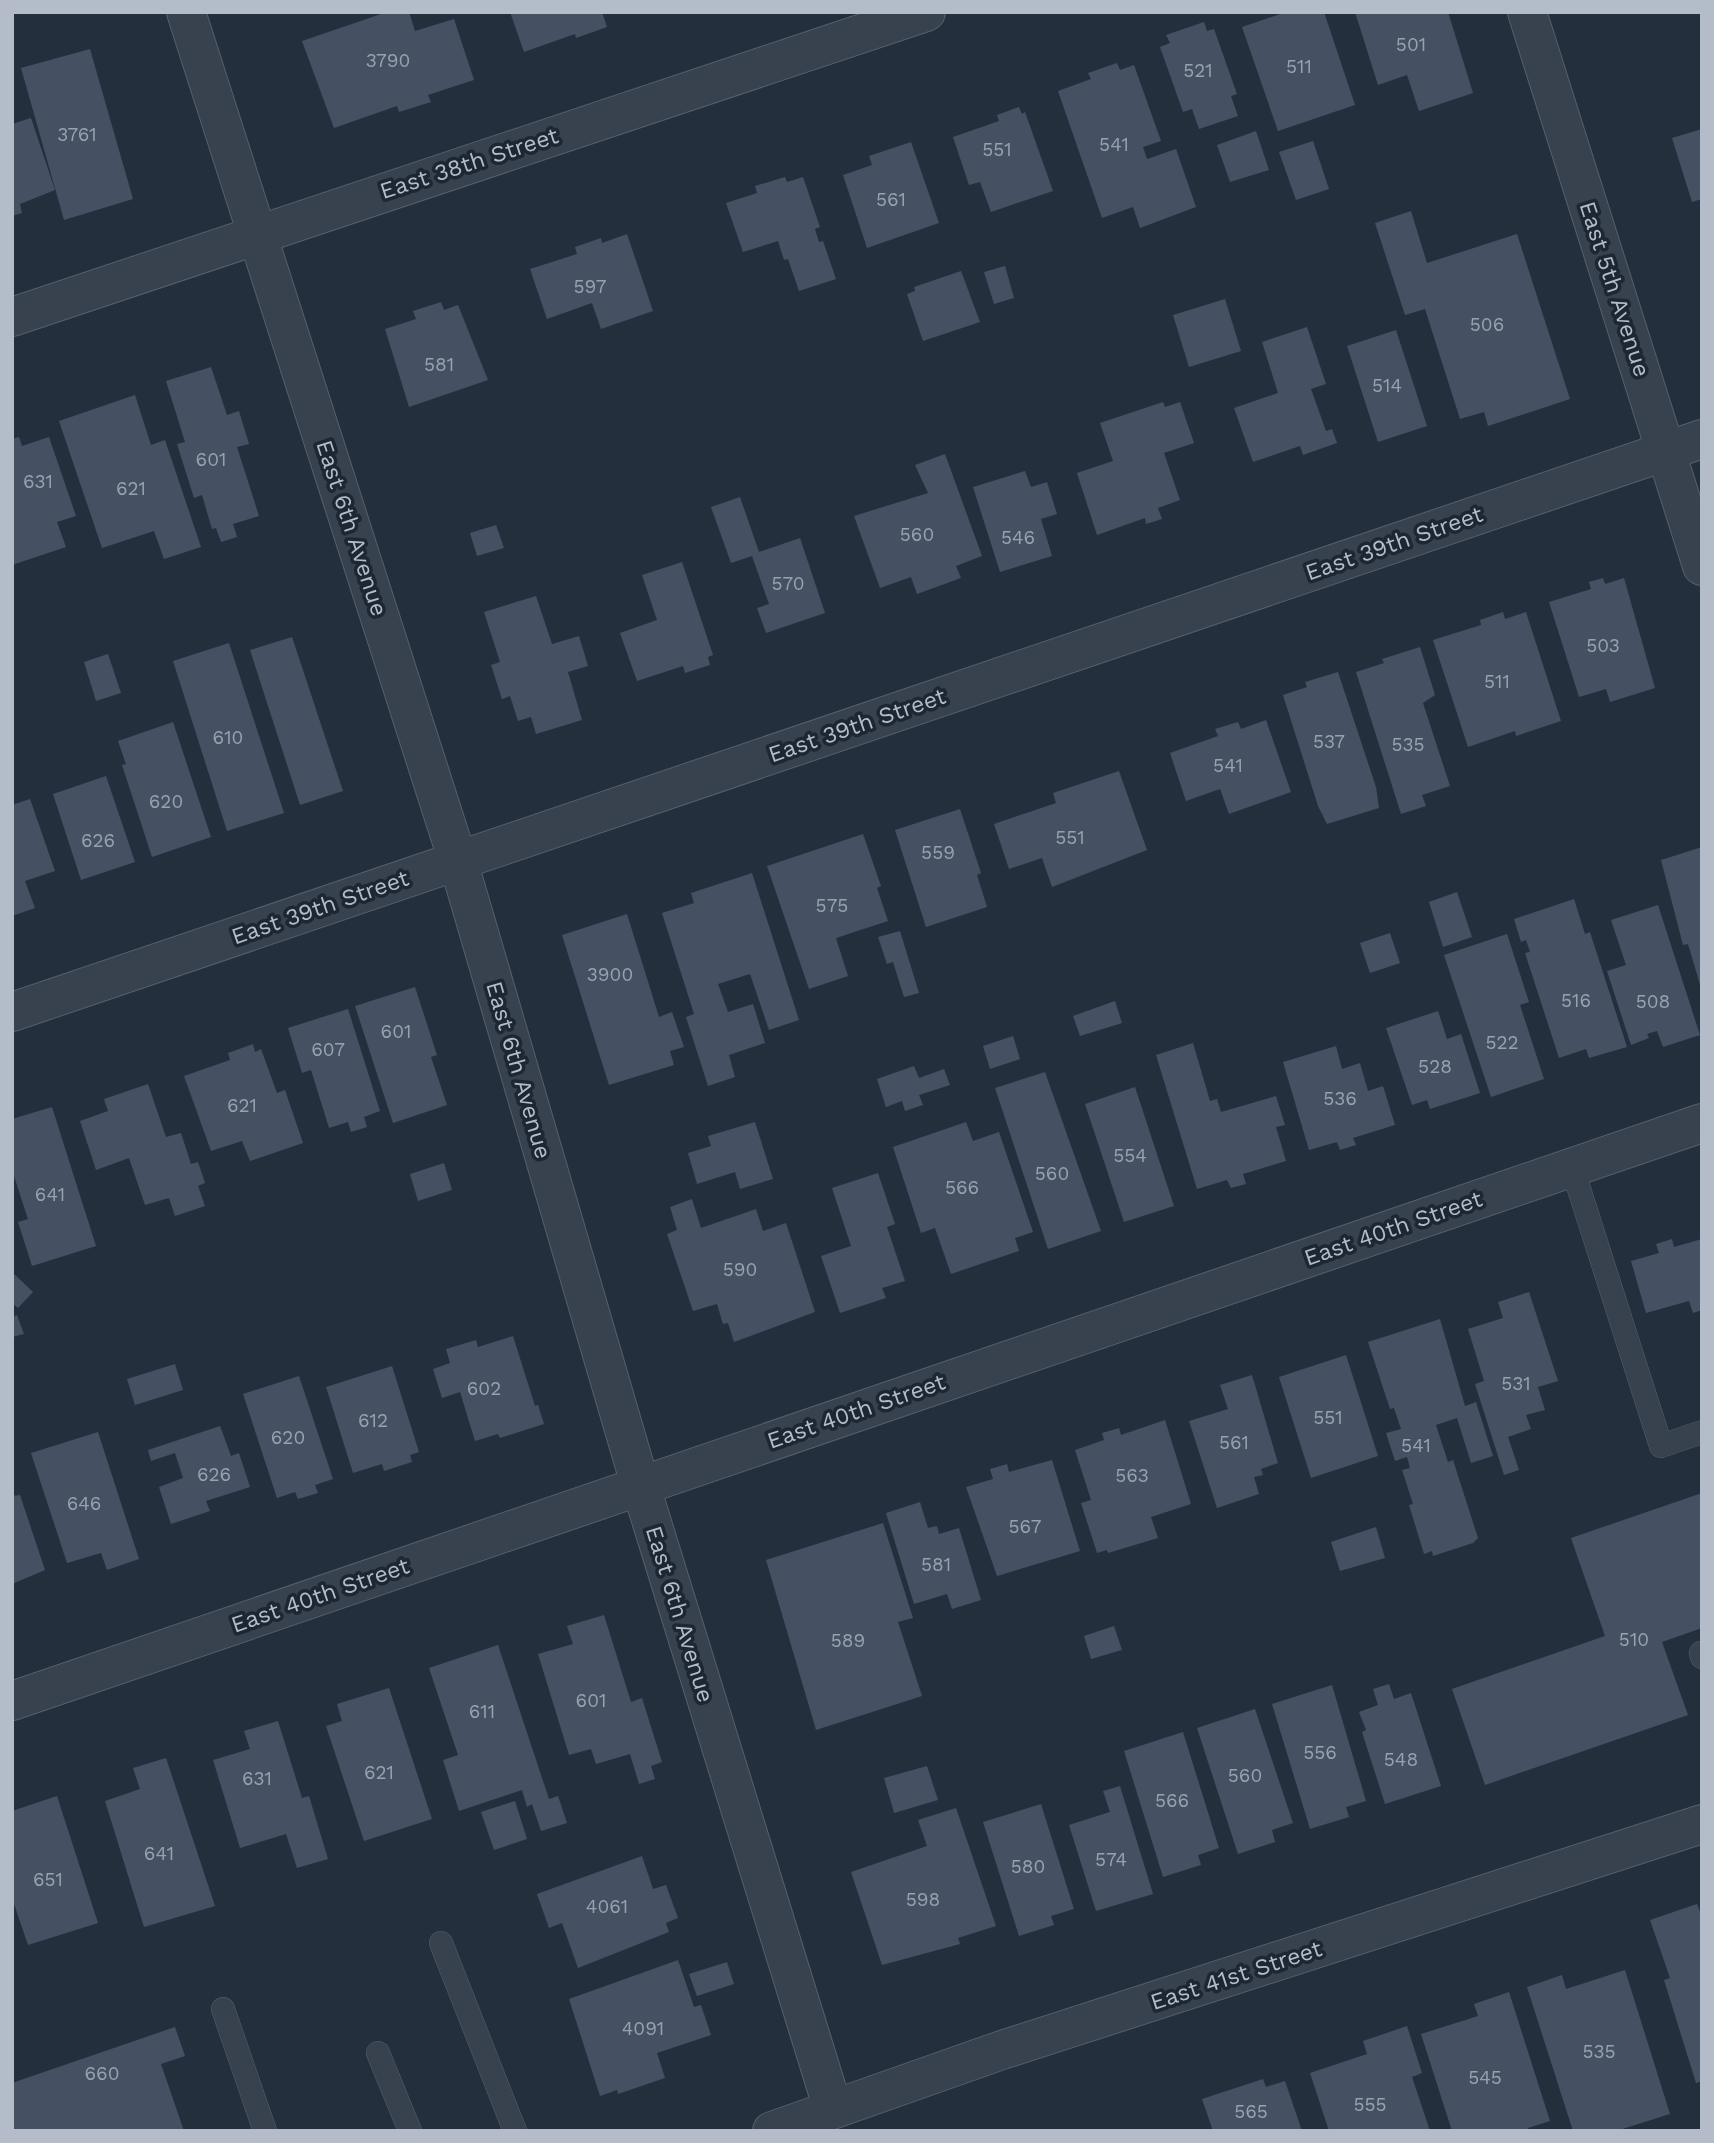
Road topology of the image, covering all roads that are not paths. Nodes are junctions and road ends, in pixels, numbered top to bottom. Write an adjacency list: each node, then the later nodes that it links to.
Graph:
1 (186, 12): 4 (street, East 6th Avenue)
2 (926, 12): 4 (street, East 38th Street)
3 (1527, 12): 6 (street, East 5th Avenue)
4 (258, 233): 5 (street, East 38th Street); 8 (street, East 6th Avenue)
5 (12, 317)
6 (1684, 445): 7 (street, East 5th Avenue); 8 (street, East 39th Street)
7 (1702, 566)
8 (458, 861): 9 (street, East 39th Street); 13 (street, East 6th Avenue)
9 (12, 1012)
10 (1702, 1123): 11 (street, East 40th Street)
11 (1572, 1167): 12 (lane); 13 (street, East 40th Street)
12 (1702, 1433)
13 (640, 1484): 14 (street, East 40th Street); 19 (street, East 6th Avenue)
14 (12, 1701)
15 (1702, 1824): 19 (street, East 41st Street)
16 (441, 1943): 22 (lane)
17 (223, 2009): 20 (lane)
18 (379, 2053): 21 (lane)
19 (837, 2120): 23 (street, East 41st Street)
20 (265, 2131)
21 (410, 2131)
22 (515, 2131)
23 (772, 2131)

